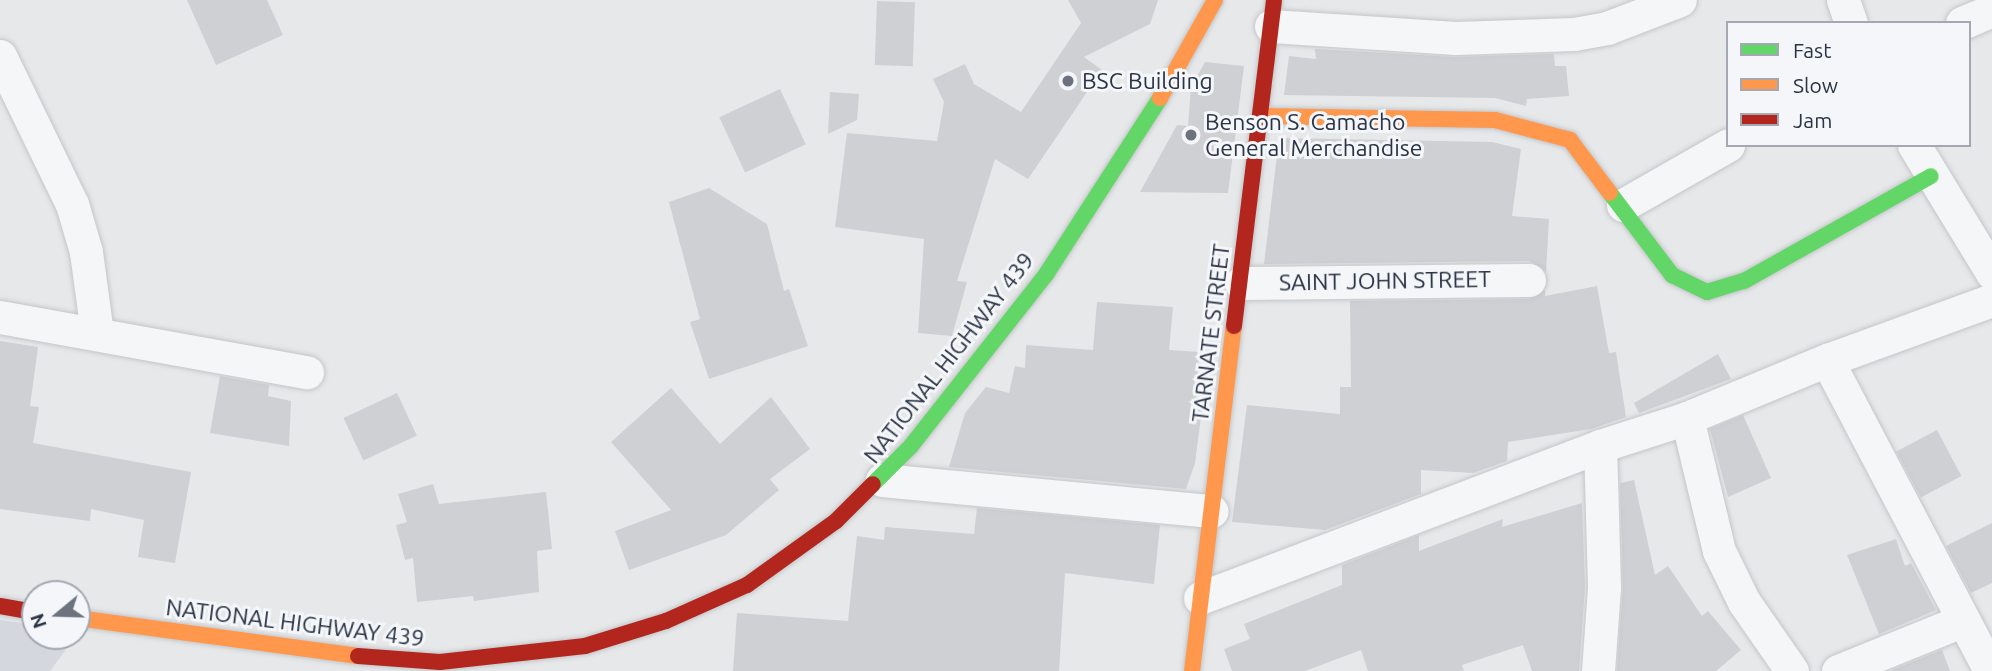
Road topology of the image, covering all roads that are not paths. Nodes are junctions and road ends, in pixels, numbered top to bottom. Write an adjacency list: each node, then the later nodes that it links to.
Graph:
1 (1215, 0): 24 (main road, NATIONAL HIGHWAY 439)
2 (1680, 0): 5 (street)
3 (1843, 0): 6 (street)
4 (1992, 10): 7 (street)
5 (1272, 13): 9 (main road, TARNATE STREET)
6 (1850, 21)
7 (1967, 21)
8 (0, 56): 19 (street)
9 (1260, 116): 13 (main road); 16 (main road, TARNATE STREET)
10 (1726, 146): 13 (street)
11 (1914, 147): 12 (street)
12 (1931, 176): 13 (main road); 14 (street)
13 (1623, 205)
14 (1992, 273)
15 (1529, 280): 16 (street, SAINT JOHN STREET)
16 (1241, 283): 25 (main road, TARNATE STREET)
17 (1992, 300): 20 (street)
18 (0, 317): 19 (street)
19 (97, 333): 21 (street)
20 (1827, 360): 22 (street); 30 (street)
21 (307, 372)
22 (1686, 418): 23 (street); 34 (street)
23 (1600, 446): 26 (street); 33 (street)
24 (882, 480): 25 (street); 31 (main road, NATIONAL HIGHWAY 439)
25 (1212, 511): 26 (main road, TARNATE STREET)
26 (1200, 598): 32 (main road, TARNATE STREET)
27 (0, 606): 28 (main road)
28 (21, 610)
29 (91, 620): 31 (main road, NATIONAL HIGHWAY 439)
30 (1962, 621): 35 (street); 36 (street)
31 (439, 666)
32 (1192, 671)
33 (1598, 671)
34 (1792, 671)
35 (1838, 671)
36 (1990, 671)

